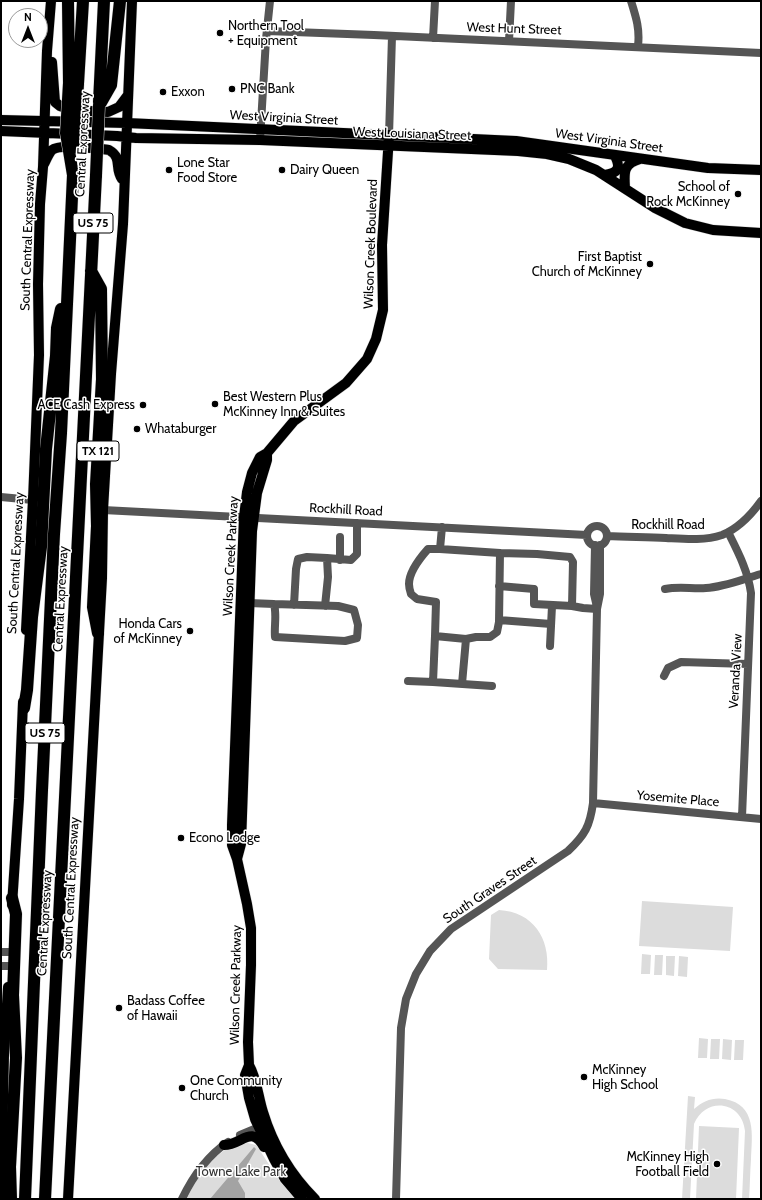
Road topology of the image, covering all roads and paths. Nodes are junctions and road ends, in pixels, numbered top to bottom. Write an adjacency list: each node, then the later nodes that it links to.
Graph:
1 (68, 1): 17 (highway)
2 (83, 1): 17 (highway, Central Expressway / US 75)
3 (104, 1): 18 (highway, Central Expressway / US 75)
4 (120, 1): 18 (highway)
5 (132, 1): 19 (main road, South Central Expressway)
6 (270, 1): 11 (street)
7 (435, 1): 13 (street)
8 (512, 1): 14 (street)
9 (631, 1): 15 (street)
10 (50, 6): 19 (main road); 21 (main road, South Central Expressway)
11 (267, 31): 12 (street, West Hunt Street); 23 (street)
12 (392, 36): 13 (street, West Hunt Street); 28 (street, Wilson Creek Boulevard)
13 (433, 38): 14 (street, West Hunt Street)
14 (509, 41): 15 (street, West Hunt Street)
15 (638, 46): 16 (street, West Hunt Street)
16 (761, 52)
17 (73, 83): 38 (highway, Central Expressway / US 75, bridge)
18 (105, 85): 39 (highway, Central Expressway / US 75, bridge)
19 (128, 95): 22 (main road, South Central Expressway)
20 (1, 120): 21 (main road, West Virginia Street)
21 (44, 120): 22 (main road, West Virginia Street); 25 (main road, South Central Expressway)
22 (127, 123): 23 (main road, West Virginia Street); 26 (main road, South Central Expressway)
23 (261, 130): 27 (street); 28 (main road, West Virginia Street)
24 (1, 131): 25 (main road, West Louisiana Street)
25 (44, 132): 26 (main road, West Louisiana Street); 32 (main road, South Central Expressway)
26 (126, 137): 27 (main road, West Louisiana Street); 35 (main road, South Central Expressway)
27 (260, 140): 28 (main road, West Louisiana Street)
28 (388, 141): 29 (main road, West Louisiana Street); 40 (main road, Wilson Creek Boulevard)
29 (504, 145): 30 (main road, West Virginia Street); 34 (main road, West Louisiana Street)
30 (615, 156): 31 (main road, West Virginia Street); 34 (main road)
31 (640, 159): 33 (main road, West Virginia Street); 36 (main road)
32 (43, 167): 35 (main road); 42 (main road, South Central Expressway)
33 (761, 170)
34 (605, 175): 36 (main road, West Louisiana Street)
35 (124, 182): 44 (main road, South Central Expressway)
36 (625, 188): 37 (main road, West Louisiana Street)
37 (761, 232)
38 (69, 266): 80 (highway); 94 (highway, Central Expressway / US 75)
39 (91, 271): 70 (highway, TX 121); 95 (highway, Central Expressway / US 75)
40 (267, 453): 45 (main road, Wilson Creek Parkway)
41 (1, 497): 42 (street)
42 (33, 500): 80 (main road, South Central Expressway)
43 (761, 501): 48 (street, Rockhill Road)
44 (103, 510): 45 (street, Rockhill Road); 70 (main road, South Central Expressway)
45 (248, 517): 46 (street, Rockhill Road); 61 (main road, Wilson Creek Parkway); 84 (main road, Wilson Creek Parkway)
46 (357, 523): 47 (street, Rockhill Road); 56 (street)
47 (442, 527): 49 (street, Rockhill Road); 53 (street)
48 (728, 532): 50 (street, Rockhill Road); 58 (street, Veranda View)
49 (587, 535): 50 (street); 52 (street)
50 (607, 536): 52 (street)
51 (340, 537): 56 (street)
52 (597, 545): 67 (street, South Graves Street)
53 (440, 548): 54 (street); 71 (street)
54 (500, 553): 59 (street); 66 (street)
55 (327, 558): 56 (street); 63 (street); 64 (street)
56 (340, 560)
57 (761, 574): 58 (street)
58 (749, 578): 60 (street); 74 (street, Veranda View)
59 (499, 586): 65 (street); 68 (street)
60 (665, 589)
61 (249, 603): 62 (street); 84 (main road, Wilson Creek Parkway)
62 (274, 604): 63 (street); 64 (street)
63 (294, 605): 64 (street)
64 (326, 606)
65 (552, 606): 66 (street); 69 (street)
66 (572, 606): 67 (street)
67 (597, 608): 81 (street, South Graves Street)
68 (499, 620): 69 (street); 72 (street)
69 (551, 624): 73 (street)
70 (98, 633): 96 (main road, South Central Expressway / TX 121)
71 (436, 636): 72 (street); 77 (street)
72 (466, 639): 78 (street)
73 (550, 646)
74 (748, 664): 75 (street); 82 (street, Veranda View)
75 (664, 676)
76 (408, 681): 77 (street)
77 (433, 682): 78 (street)
78 (462, 684): 79 (street)
79 (492, 686)
80 (24, 708): 85 (main road, South Central Expressway)
81 (593, 803): 82 (street, Yosemite Place); 100 (street, South Graves Street)
82 (742, 817): 83 (street, Yosemite Place)
83 (761, 819)
84 (237, 859): 88 (main road, Wilson Creek Parkway)
85 (12, 898): 86 (main road, South Central Expressway); 93 (highway)
86 (5, 952): 87 (main road, South Central Expressway)
87 (5, 966): 90 (main road, South Central Expressway)
88 (263, 1126): 89 (street); 91 (main road, Wilson Creek Parkway); 99 (main road, Wilson Creek Parkway)
89 (224, 1145): 91 (main road); 97 (street)
90 (1, 1186): 92 (main road, South Central Expressway)
91 (294, 1190): 98 (main road, Wilson Creek Parkway)
92 (2, 1199)
93 (11, 1199)
94 (26, 1199)
95 (45, 1199)
96 (68, 1199)
97 (182, 1199)
98 (302, 1199)
99 (315, 1199)
100 (396, 1199)

